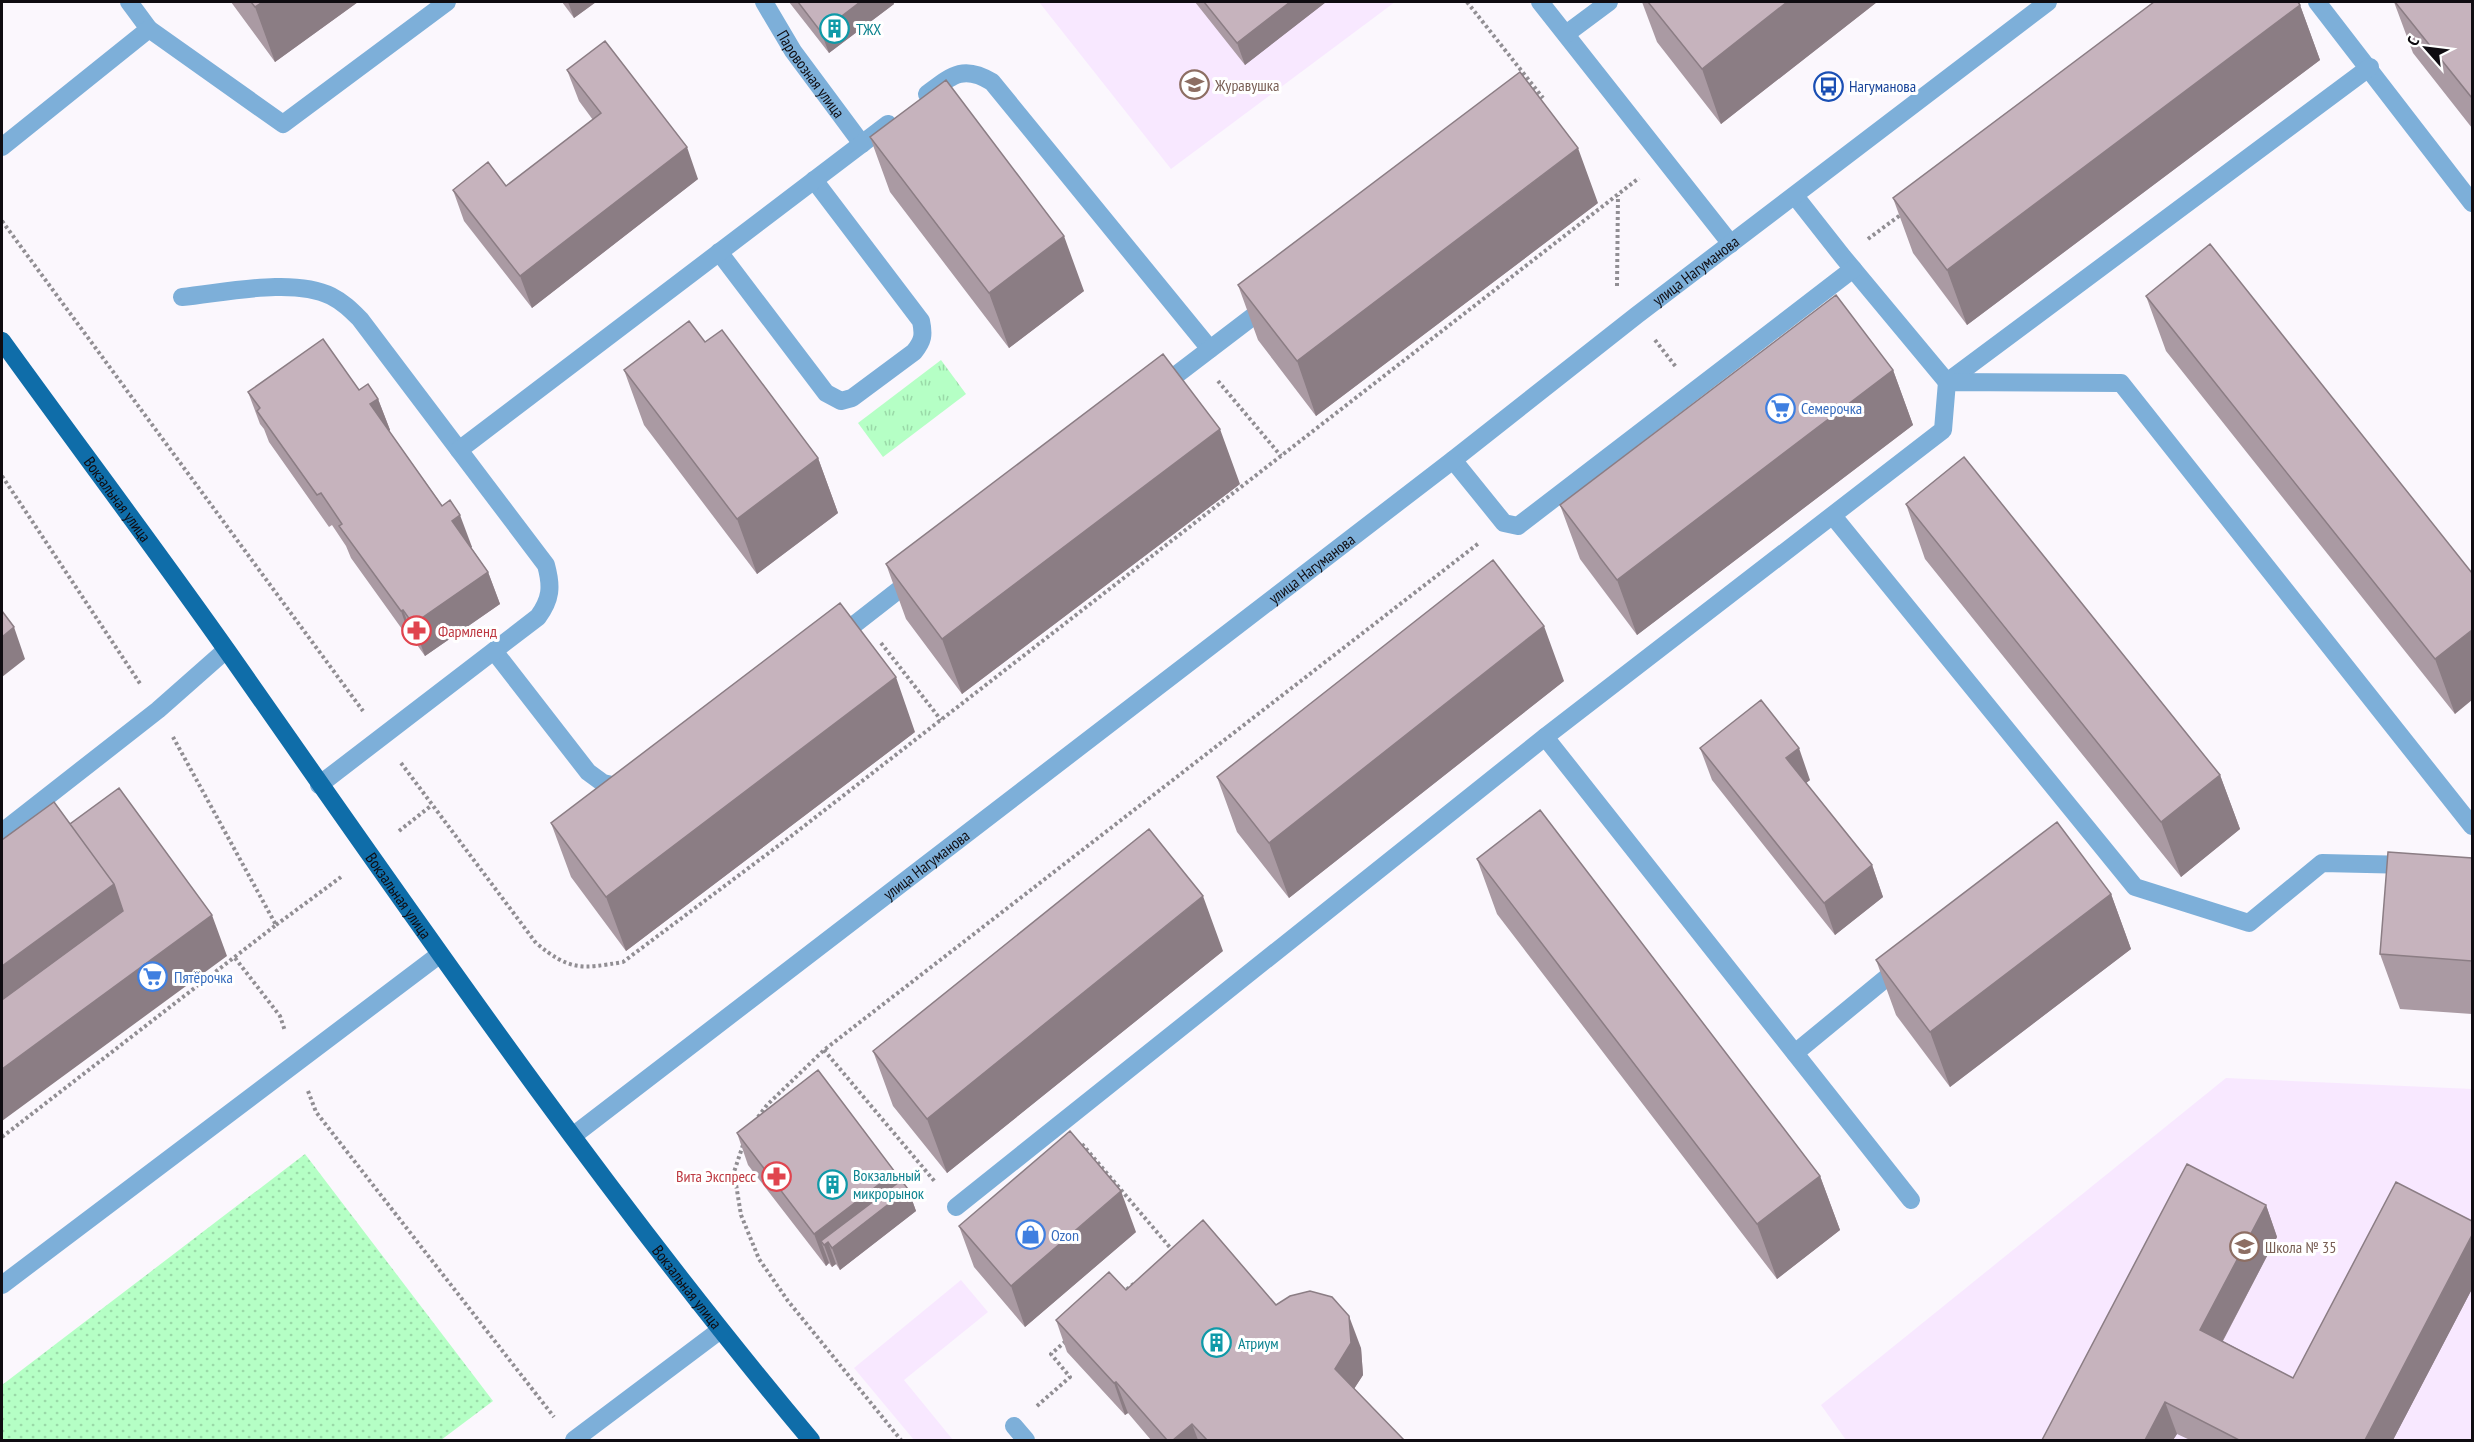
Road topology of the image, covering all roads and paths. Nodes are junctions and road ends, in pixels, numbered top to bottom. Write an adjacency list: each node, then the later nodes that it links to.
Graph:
1 (129, 2): 9 (street)
2 (447, 2): 9 (street)
3 (764, 2): 13 (street, Паровозная улица)
4 (1467, 2): 12 (path)
5 (1540, 2): 10 (street)
6 (1609, 2): 10 (street)
7 (2048, 2): 18 (street, улица Нагуманова)
8 (2317, 2): 11 (street)
9 (150, 29): 14 (street)
10 (1566, 34): 15 (street)
11 (2370, 67): 19 (street); 30 (street)
12 (1543, 98)
13 (862, 144): 16 (street); 29 (street)
14 (2, 147)
15 (1663, 159): 17 (path); 22 (street)
16 (814, 180): 23 (street); 23 (street)
17 (1618, 195): 25 (path); 33 (path)
18 (1796, 196): 22 (street, улица Нагуманова); 24 (street)
19 (2472, 203)
20 (1909, 209): 24 (path)
21 (2, 221): 45 (path)
22 (1731, 244): 34 (street, улица Нагуманова)
23 (719, 252): 32 (street)
24 (1848, 263): 30 (street); 37 (street)
25 (1617, 286)
26 (1286, 291): 29 (street)
27 (182, 297): 32 (street)
28 (2, 341): 41 (main road, Вокзальная улица)
29 (1204, 353): 31 (street); 33 (path)
30 (1947, 382): 36 (street); 51 (street)
31 (1143, 400)
32 (459, 450): 42 (street)
33 (1281, 456): 44 (path)
34 (1453, 460): 37 (street); 65 (street, улица Нагуманова)
35 (2, 476): 43 (path)
36 (1833, 516): 46 (street); 50 (street)
37 (1504, 523): 61 (path)
38 (927, 568): 39 (street)
39 (861, 619): 40 (street); 44 (path)
40 (825, 647)
41 (226, 650): 43 (street); 48 (main road, Вокзальная улица)
42 (494, 651): 45 (street); 47 (street)
43 (158, 710): 53 (street); 57 (path)
44 (941, 720): 49 (path)
45 (382, 737): 48 (street); 49 (path)
46 (1545, 737): 62 (street); 70 (street)
47 (642, 784)
48 (319, 785): 58 (main road, Вокзальная улица)
49 (432, 805): 52 (path)
50 (2080, 820): 54 (street); 55 (street)
51 (2472, 826)
52 (399, 831)
53 (2, 832)
54 (2062, 835)
55 (2426, 865)
56 (341, 877): 57 (path)
57 (276, 925): 60 (path)
58 (440, 955): 63 (street); 65 (main road, Вокзальная улица)
59 (1914, 955): 62 (street)
60 (235, 958): 63 (path); 66 (path)
61 (824, 1050): 64 (path); 70 (path)
62 (1795, 1053): 69 (street)
63 (297, 1062): 73 (street); 78 (path)
64 (756, 1121)
65 (574, 1135): 75 (main road, Вокзальная улица)
66 (2, 1137)
67 (745, 1137): 80 (path)
68 (1073, 1150): 71 (path)
69 (1911, 1200)
70 (956, 1207)
71 (1164, 1258)
72 (1138, 1280): 74 (path)
73 (2, 1285)
74 (1120, 1295)
75 (719, 1331): 78 (street); 79 (main road, Вокзальная улица)
76 (1068, 1339): 77 (path)
77 (1014, 1426): 81 (street)
78 (574, 1440)
79 (811, 1440)
80 (901, 1440)
81 (1026, 1440)

